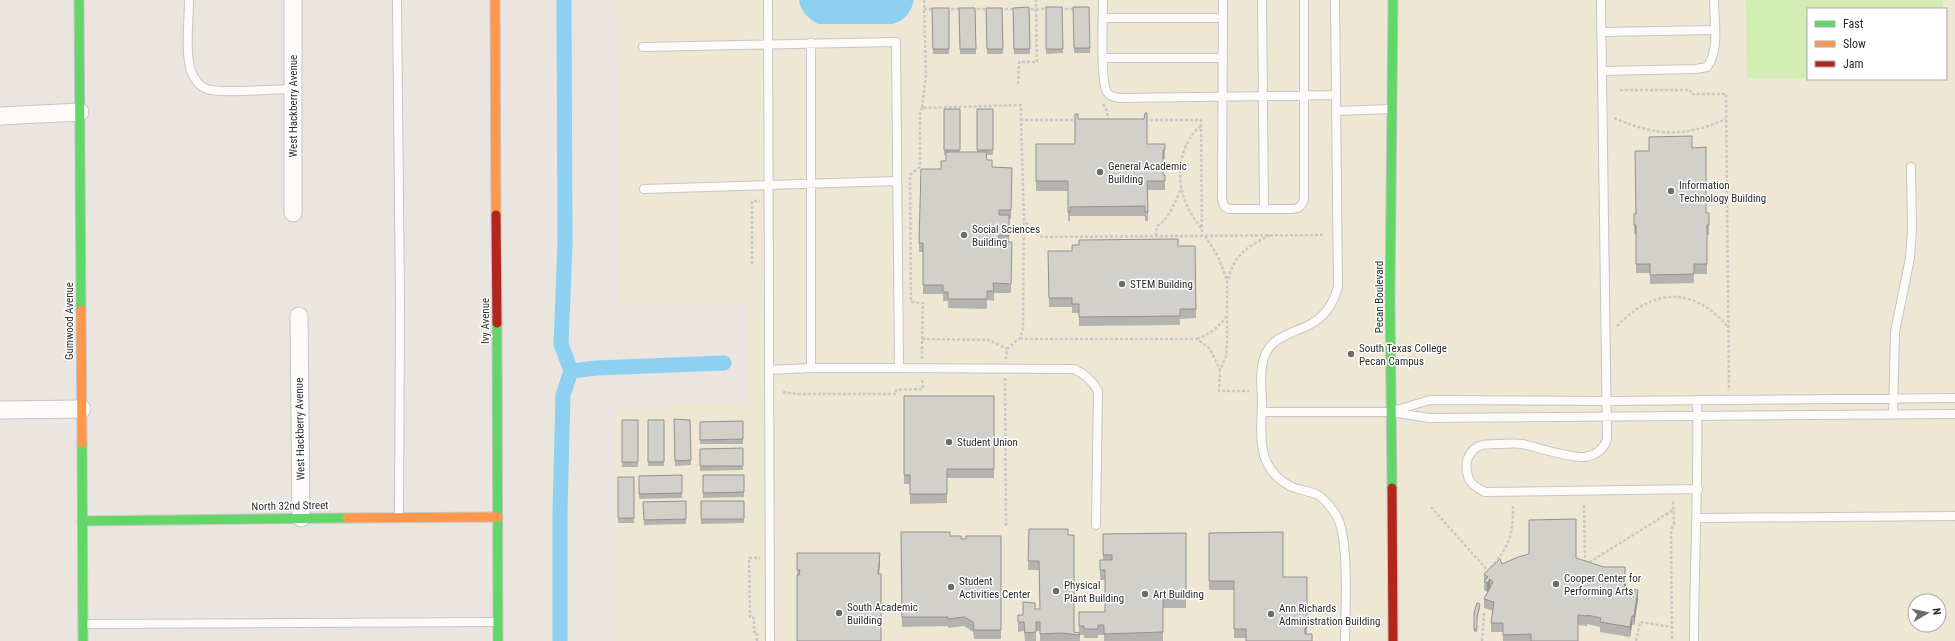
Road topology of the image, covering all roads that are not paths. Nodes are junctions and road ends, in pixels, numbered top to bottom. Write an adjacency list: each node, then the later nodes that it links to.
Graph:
1 (79, 0): 32 (street, Gumwood Avenue)
2 (189, 0): 25 (lane)
3 (293, 0): 25 (street, West Hackberry Avenue)
4 (397, 0): 59 (lane)
5 (495, 0): 60 (street, Ivy Avenue)
6 (768, 0): 20 (lane)
7 (1103, 0): 15 (lane)
8 (1223, 0): 16 (lane)
9 (1262, 0): 28 (lane)
10 (1304, 0): 29 (lane)
11 (1336, 0): 26 (lane)
12 (1393, 0): 30 (street, Pecan Boulevard)
13 (1601, 0): 18 (lane)
14 (1714, 0): 17 (lane)
15 (1103, 18): 16 (lane); 22 (lane)
16 (1223, 18): 23 (lane)
17 (1714, 30): 18 (lane); 24 (lane)
18 (1601, 32): 24 (lane)
19 (810, 43): 20 (lane); 35 (lane); 36 (lane)
20 (768, 44): 21 (lane); 37 (lane)
21 (643, 47)
22 (1103, 58): 23 (lane); 27 (lane)
23 (1223, 58): 27 (lane)
24 (1602, 71): 48 (lane)
25 (293, 88): 40 (street, West Hackberry Avenue)
26 (1336, 95): 29 (lane); 31 (lane)
27 (1223, 96): 28 (lane); 39 (lane)
28 (1262, 96): 29 (lane); 39 (lane)
29 (1305, 96): 39 (lane)
30 (1391, 109): 31 (lane); 52 (street, Pecan Boulevard)
31 (1336, 111): 51 (lane)
32 (80, 112): 33 (street); 49 (street, Gumwood Avenue)
33 (0, 116)
34 (1911, 168): 45 (lane)
35 (896, 181): 36 (lane); 43 (lane)
36 (811, 184): 37 (lane); 42 (lane)
37 (768, 185): 38 (lane); 44 (lane)
38 (644, 189)
39 (1264, 209)
40 (293, 213)
41 (299, 316): 61 (street, West Hackberry Avenue)
42 (811, 368): 43 (lane); 44 (lane)
43 (899, 368): 64 (lane)
44 (769, 370): 69 (lane)
45 (1894, 398): 46 (lane); 47 (lane); 54 (lane)
46 (1955, 398)
47 (1697, 400): 48 (lane); 55 (lane)
48 (1607, 402): 52 (lane); 56 (lane)
49 (82, 409): 50 (street); 63 (street, Gumwood Avenue)
50 (0, 410)
51 (1262, 412): 52 (lane); 70 (lane)
52 (1391, 412): 56 (lane); 71 (street, Pecan Boulevard)
53 (1955, 414): 54 (lane)
54 (1893, 415): 55 (lane)
55 (1697, 416): 56 (lane); 57 (lane)
56 (1607, 417): 57 (lane)
57 (1698, 489): 62 (lane)
58 (1955, 516): 62 (lane)
59 (399, 517): 60 (street, North 32nd Street); 61 (street, North 32nd Street)
60 (498, 517): 65 (street, Ivy Avenue)
61 (300, 518): 63 (street, North 32nd Street)
62 (1698, 518): 72 (lane)
63 (82, 521): 66 (street, Gumwood Avenue)
64 (1096, 525)
65 (498, 622): 66 (lane); 68 (street, Ivy Avenue)
66 (83, 624): 67 (street, Gumwood Avenue)
67 (83, 641)
68 (498, 641)
69 (770, 641)
70 (1345, 641)
71 (1393, 641)
72 (1694, 641)

